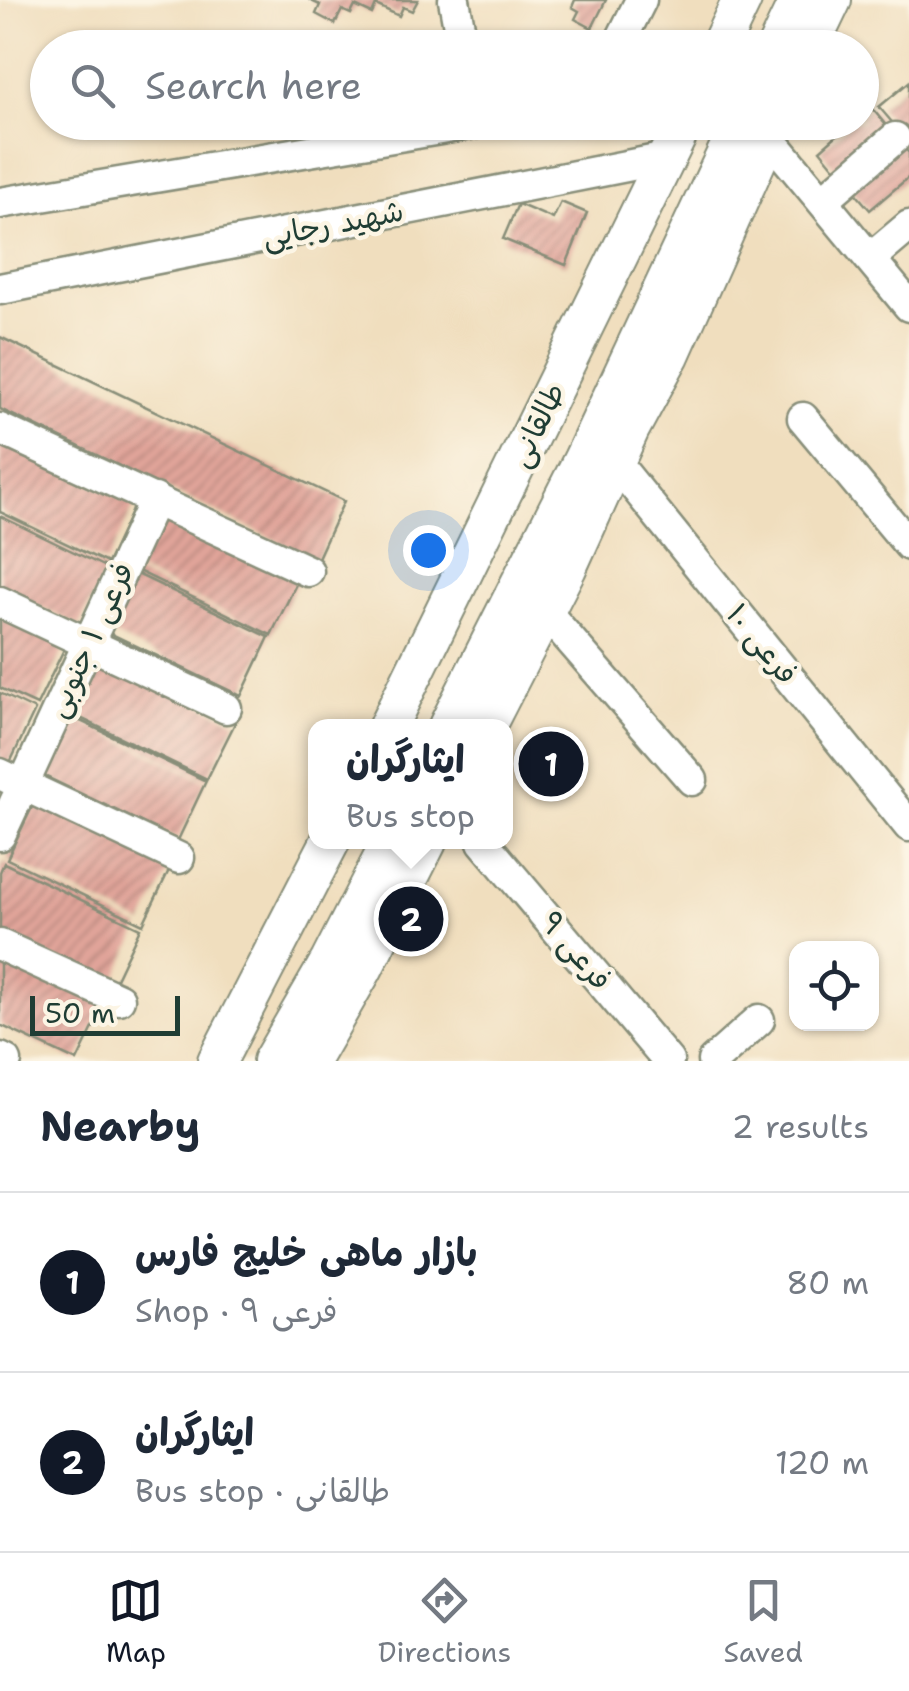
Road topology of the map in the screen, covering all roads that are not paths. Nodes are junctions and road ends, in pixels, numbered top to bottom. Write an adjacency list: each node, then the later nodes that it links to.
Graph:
1 (454, 0): 6 (street)
2 (640, 0): 7 (street)
3 (742, 0): 8 (main road)
4 (799, 0): 9 (main road)
5 (832, 0): 10 (main road)
6 (460, 30)
7 (626, 30)
8 (728, 30)
9 (785, 30)
10 (818, 30)
11 (896, 138): 18 (street)
12 (377, 140): 19 (street)
13 (676, 140): 17 (main road, طالقانی)
14 (754, 140): 35 (main road, طالقانی)
15 (756, 140): 26 (main road)
16 (772, 140): 18 (street)
17 (667, 158): 22 (street, شهید رجایی); 34 (main road, طالقانی)
18 (822, 202): 21 (street)
19 (0, 203)
20 (909, 226): 21 (street)
21 (870, 259): 23 (street)
22 (0, 288)
23 (909, 306)
24 (803, 418): 28 (street)
25 (0, 429): 27 (street)
26 (615, 462): 31 (main road); 39 (street, فرعی ۱۰)
27 (155, 499): 29 (street); 32 (street, فرعی ۱ جنوبی)
28 (909, 545)
29 (308, 571)
30 (0, 602): 32 (street)
31 (545, 611): 36 (main road); 38 (street)
32 (88, 644): 33 (street); 37 (street, فرعی ۱ جنوبی)
33 (226, 708)
34 (391, 719)
35 (452, 719)
36 (490, 719)
37 (11, 780): 40 (street, فرعی ۱ جنوبی); 45 (street)
38 (692, 780)
39 (909, 826)
40 (0, 835)
41 (326, 849): 51 (main road)
42 (386, 849): 48 (main road)
43 (423, 849): 46 (main road)
44 (489, 849): 54 (street, فرعی ۹)
45 (180, 858)
46 (399, 897): 48 (main road); 53 (main road)
47 (0, 945): 49 (street)
48 (317, 984): 52 (main road)
49 (119, 999)
50 (760, 1020): 55 (street)
51 (217, 1061)
52 (272, 1061)
53 (310, 1061)
54 (668, 1061)
55 (713, 1061)

